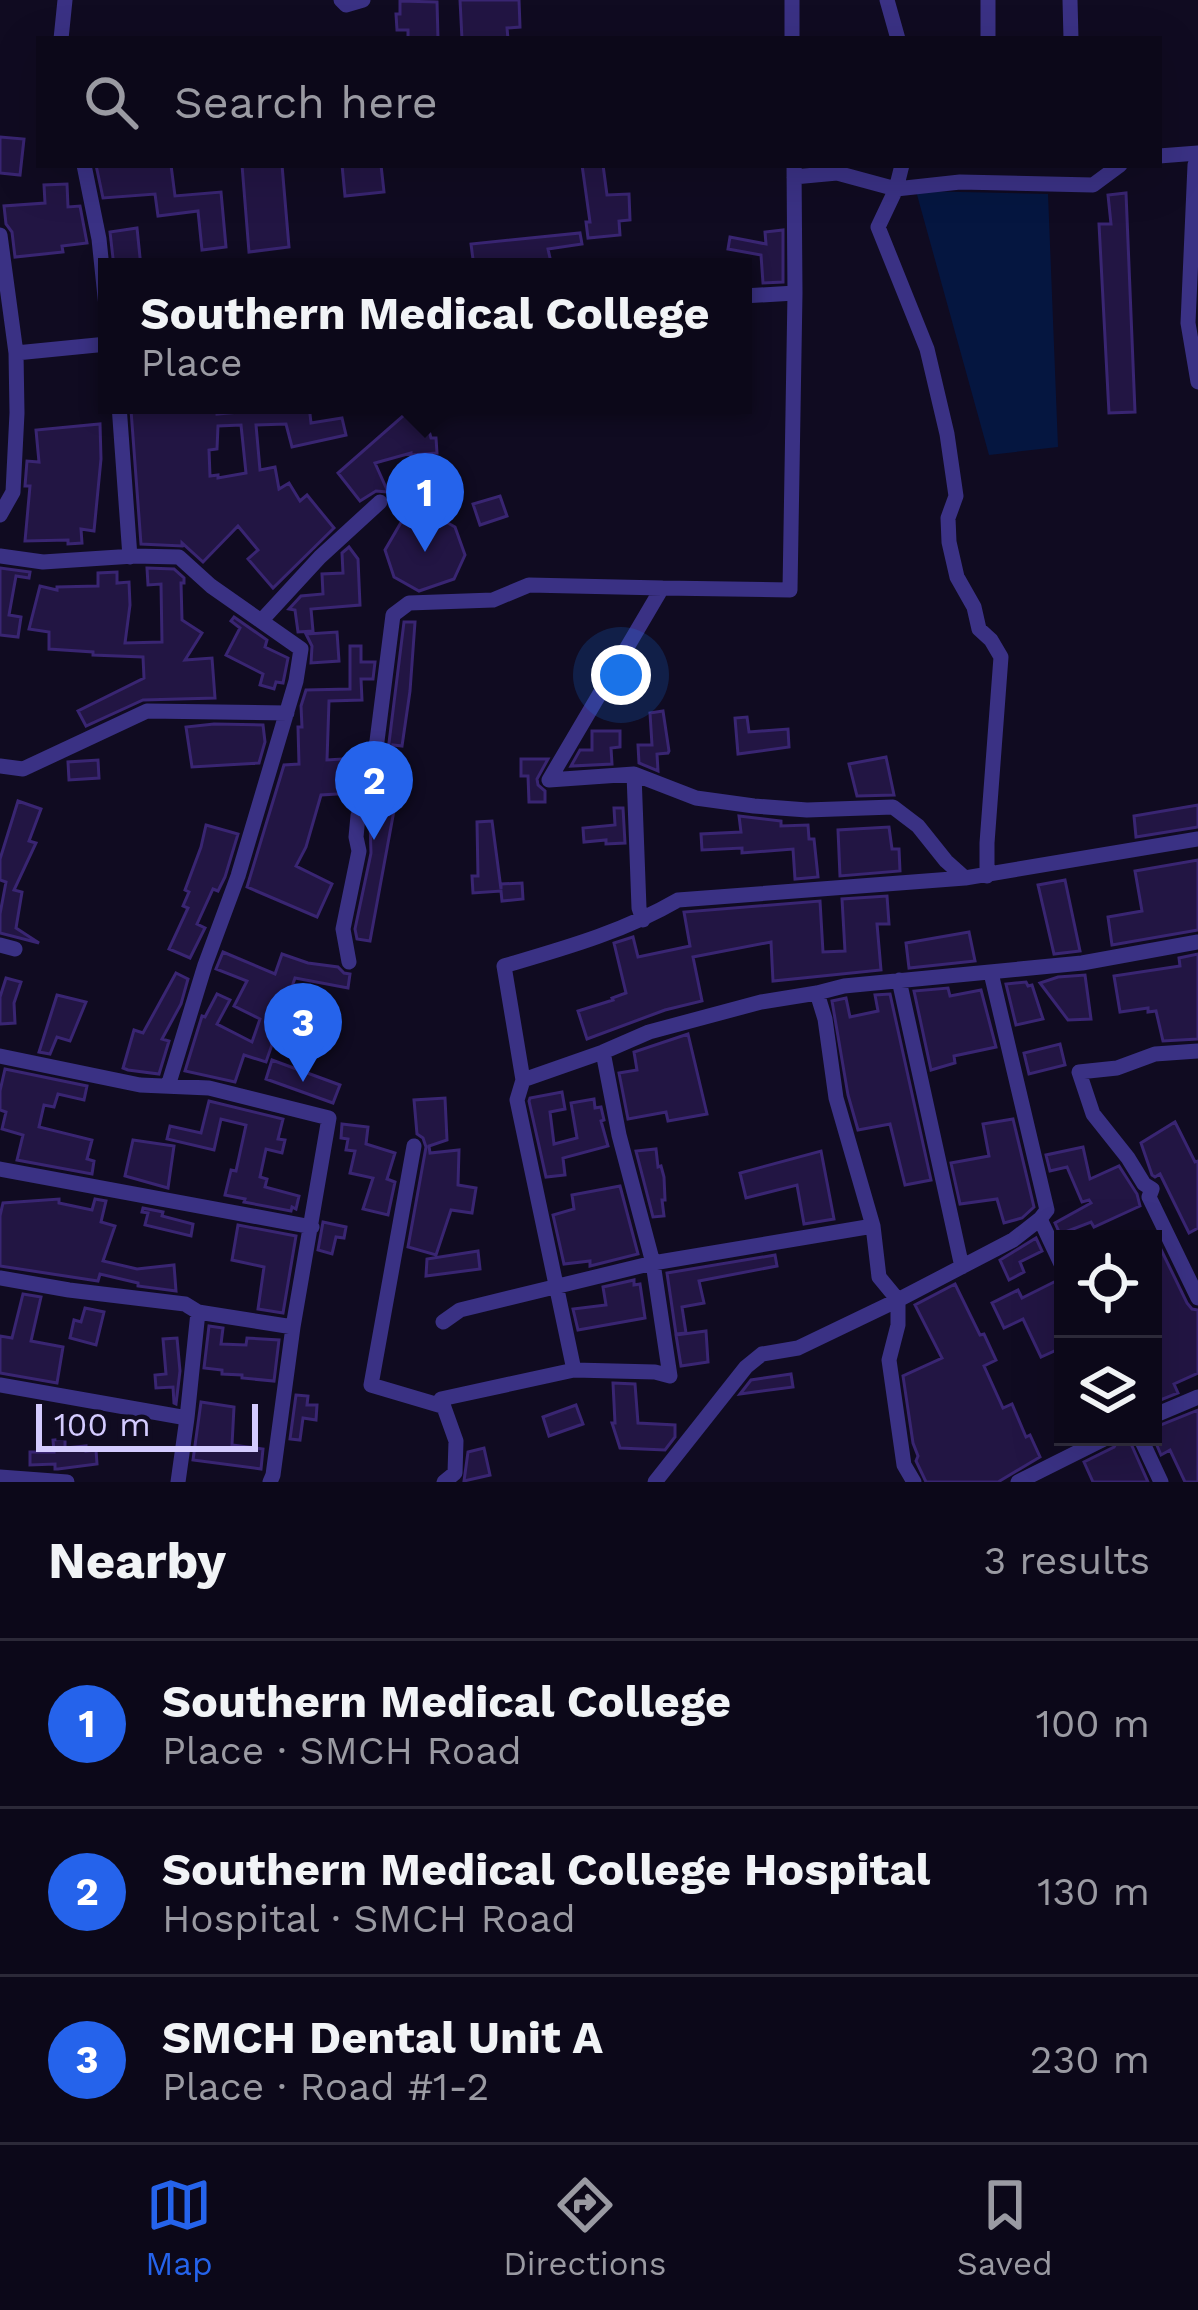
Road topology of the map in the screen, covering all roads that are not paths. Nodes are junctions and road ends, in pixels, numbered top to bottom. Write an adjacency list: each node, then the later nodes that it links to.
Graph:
1 (64, 0): 8 (street)
2 (341, 0): 3 (street)
3 (363, 0)
4 (792, 0): 9 (street)
5 (887, 0): 10 (street)
6 (988, 0): 11 (street)
7 (1070, 0): 12 (street)
8 (61, 36)
9 (792, 36)
10 (897, 36)
11 (988, 36)
12 (1071, 36)
13 (1198, 155): 14 (street); 26 (street)
14 (1162, 156)
15 (85, 168): 21 (street)
16 (901, 168): 19 (street)
17 (1116, 168): 19 (street)
18 (794, 171): 19 (street); 22 (street)
19 (896, 189): 38 (street)
20 (0, 235): 25 (street)
21 (101, 258)
22 (795, 293): 23 (street); 32 (street)
23 (752, 295)
24 (98, 345): 25 (street)
25 (16, 353): 29 (street)
26 (1198, 382)
27 (120, 414): 31 (street)
28 (380, 502): 33 (street)
29 (0, 514)
30 (0, 556): 31 (street)
31 (130, 557): 33 (street)
32 (662, 588): 36 (street); 42 (street)
33 (261, 621): 34 (street)
34 (287, 713): 35 (street); 50 (street)
35 (0, 766)
36 (634, 775): 39 (street); 40 (street)
37 (1198, 839): 38 (street)
38 (987, 876): 39 (street)
39 (965, 878): 40 (street)
40 (643, 920): 49 (street)
41 (1198, 942): 43 (street)
42 (349, 962)
43 (991, 973): 44 (street); 53 (street)
44 (899, 980): 45 (street); 58 (street)
45 (817, 993): 47 (street); 54 (street)
46 (1198, 1051): 61 (street)
47 (604, 1052): 49 (street); 57 (street)
48 (0, 1055): 50 (street)
49 (523, 1080): 60 (street)
50 (169, 1086): 55 (street)
51 (414, 1146): 69 (street)
52 (0, 1169): 55 (street)
53 (1040, 1220): 56 (street); 58 (street)
54 (873, 1226): 57 (street); 62 (street)
55 (311, 1227): 65 (street)
56 (1054, 1249)
57 (653, 1263): 60 (street); 66 (street)
58 (962, 1267): 62 (street)
59 (0, 1278): 63 (street)
60 (556, 1287): 64 (street); 66 (street)
61 (1198, 1298)
62 (898, 1300): 80 (street); 81 (street)
63 (198, 1312): 65 (street); 71 (street)
64 (443, 1322)
65 (293, 1327): 78 (street)
66 (574, 1370): 69 (street)
67 (0, 1385): 71 (street)
68 (1198, 1396): 70 (street)
69 (442, 1406): 79 (street)
70 (1162, 1412)
71 (188, 1418): 77 (street)
72 (1093, 1446): 75 (street)
73 (1144, 1446): 83 (street)
74 (0, 1477): 76 (street)
75 (1039, 1478): 82 (street)
76 (67, 1482)
77 (178, 1482)
78 (270, 1482)
79 (445, 1482)
80 (655, 1482)
81 (914, 1482)
82 (1018, 1482)
83 (1161, 1482)

